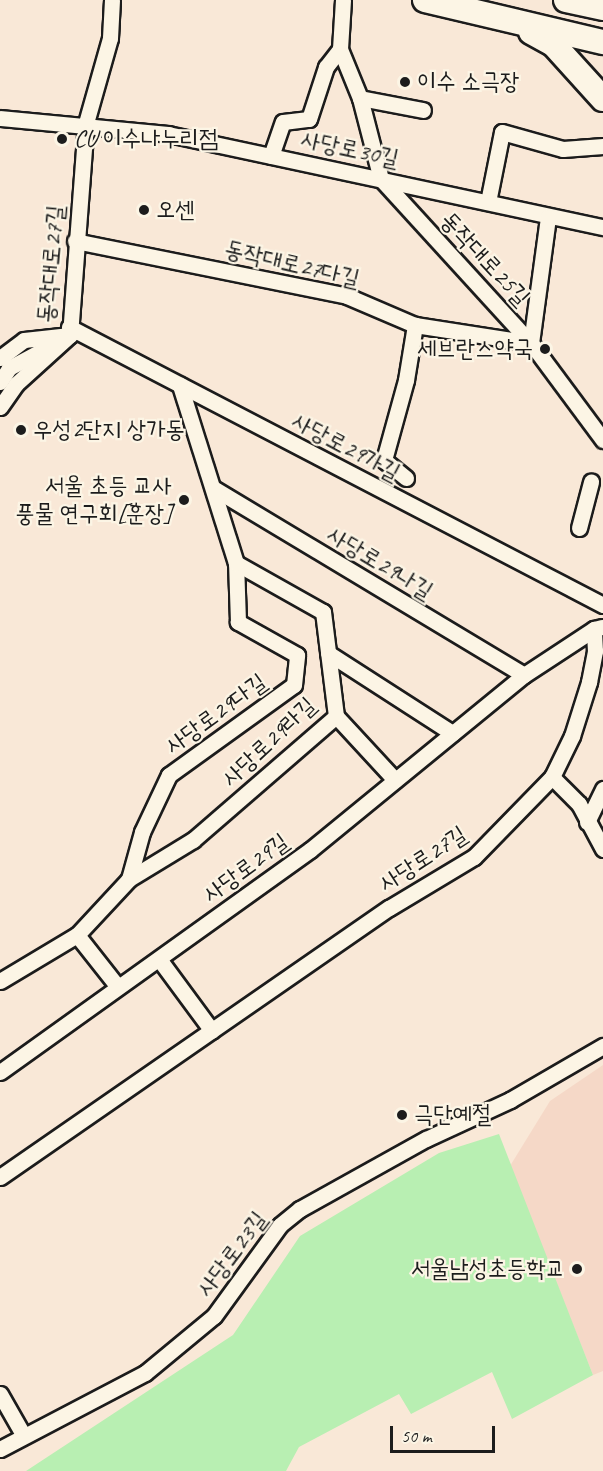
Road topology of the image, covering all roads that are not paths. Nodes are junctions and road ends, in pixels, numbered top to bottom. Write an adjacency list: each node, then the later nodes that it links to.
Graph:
1 (343, 0): 8 (street, 동작대로25길)
2 (425, 0): 6 (main road)
3 (566, 0): 5 (main road)
4 (110, 7): 13 (street, 동작대로27길)
5 (603, 8)
6 (508, 19): 7 (main road); 10 (main road)
7 (603, 42)
8 (340, 49): 9 (street, 동작대로25길); 15 (street)
9 (360, 98): 11 (street); 16 (street, 동작대로25길)
10 (603, 99)
11 (423, 110)
12 (0, 118): 13 (street)
13 (86, 123): 15 (street, 사당로30길); 20 (street, 동작대로27길)
14 (603, 146): 17 (street)
15 (271, 156): 16 (street, 사당로30길)
16 (381, 179): 17 (street, 사당로30길); 23 (street, 동작대로25길)
17 (488, 202): 18 (street, 사당로30길)
18 (548, 217): 19 (street, 사당로30길); 23 (street)
19 (603, 227)
20 (75, 241): 21 (street, 동작대로27다길); 22 (street, 동작대로27길)
21 (415, 326): 23 (street, 동작대로27다길); 29 (street)
22 (70, 331): 24 (street, 동작대로27길); 25 (street); 26 (street, 사당로29가길); 27 (street)
23 (531, 343): 28 (street, 동작대로25길)
24 (0, 358)
25 (0, 382)
26 (180, 385): 31 (street, 사당로29다길); 34 (street, 사당로29가길)
27 (0, 407)
28 (603, 440)
29 (406, 478)
30 (591, 482): 32 (street)
31 (213, 488): 33 (street, 사당로29다길); 37 (street, 사당로29나길)
32 (579, 528)
33 (236, 563): 36 (street, 사당로29라길); 46 (street, 사당로29다길)
34 (603, 605)
35 (599, 628): 37 (street, 사당로29길); 38 (street, 사당로27길)
36 (328, 653): 39 (street, 사당로29라길); 40 (street)
37 (524, 675): 40 (street, 사당로29길)
38 (596, 682): 41 (street, 사당로27길)
39 (336, 716): 42 (street); 46 (street, 사당로29라길)
40 (452, 733): 42 (street, 사당로29길)
41 (552, 777): 44 (street); 51 (street, 사당로27길)
42 (395, 780): 48 (street, 사당로29길)
43 (603, 789): 44 (street)
44 (587, 822): 45 (street)
45 (603, 849)
46 (129, 879): 47 (street, 사당로29다길)
47 (77, 935): 49 (street, 사당로29다길); 50 (street)
48 (159, 959): 50 (street, 사당로29길); 51 (street)
49 (0, 981)
50 (118, 987): 53 (street, 사당로29길)
51 (212, 1031): 54 (street, 사당로27길)
52 (603, 1046): 56 (street, 사당로23길)
53 (0, 1072)
54 (0, 1177)
55 (0, 1394): 56 (street)
56 (24, 1436): 57 (street, 사당로23길)
57 (0, 1449)

